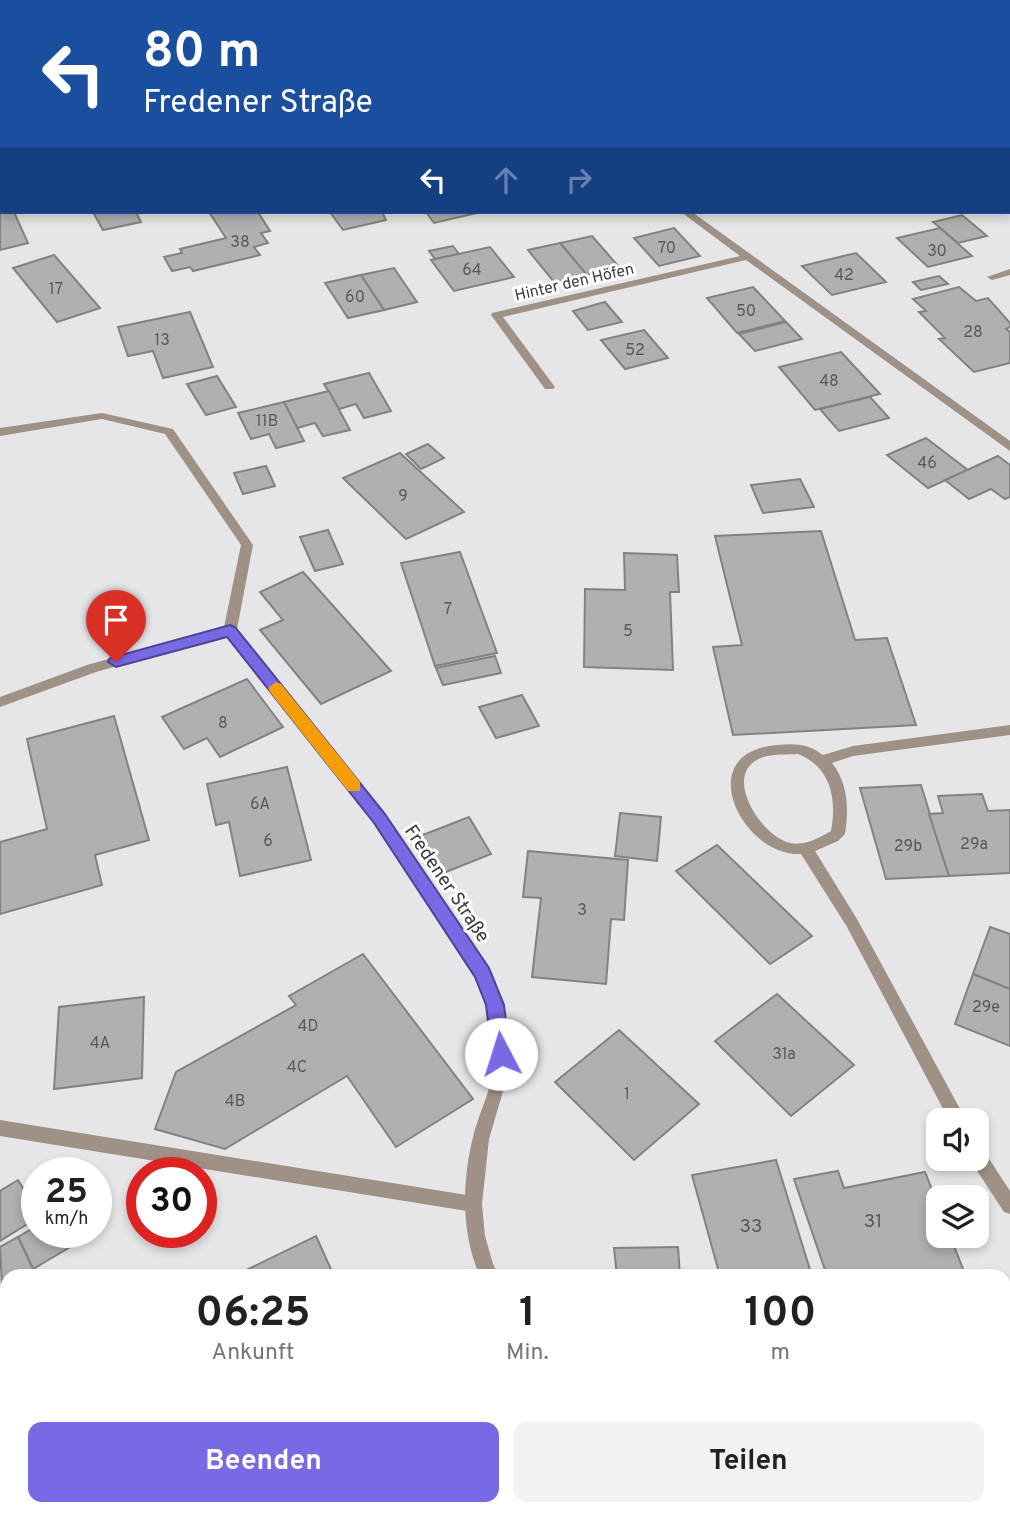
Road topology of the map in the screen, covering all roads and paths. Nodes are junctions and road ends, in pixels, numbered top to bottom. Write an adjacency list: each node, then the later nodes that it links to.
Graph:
1 (689, 214): 2 (street)
2 (747, 257): 5 (street, Hinter den Höfen); 7 (street)
3 (1010, 272): 4 (street)
4 (992, 277)
5 (549, 387)
6 (0, 432): 8 (street)
7 (1010, 447)
8 (230, 631): 9 (street); 16 (street, Fredener Straße)
9 (0, 702)
10 (1010, 730): 11 (street)
11 (824, 760): 12 (street); 12 (street)
12 (805, 848): 13 (street)
13 (952, 1108)
14 (0, 1128): 16 (street)
15 (987, 1171): 17 (street)
16 (473, 1204): 18 (street, Fredener Straße)
17 (1010, 1206)
18 (486, 1269)

